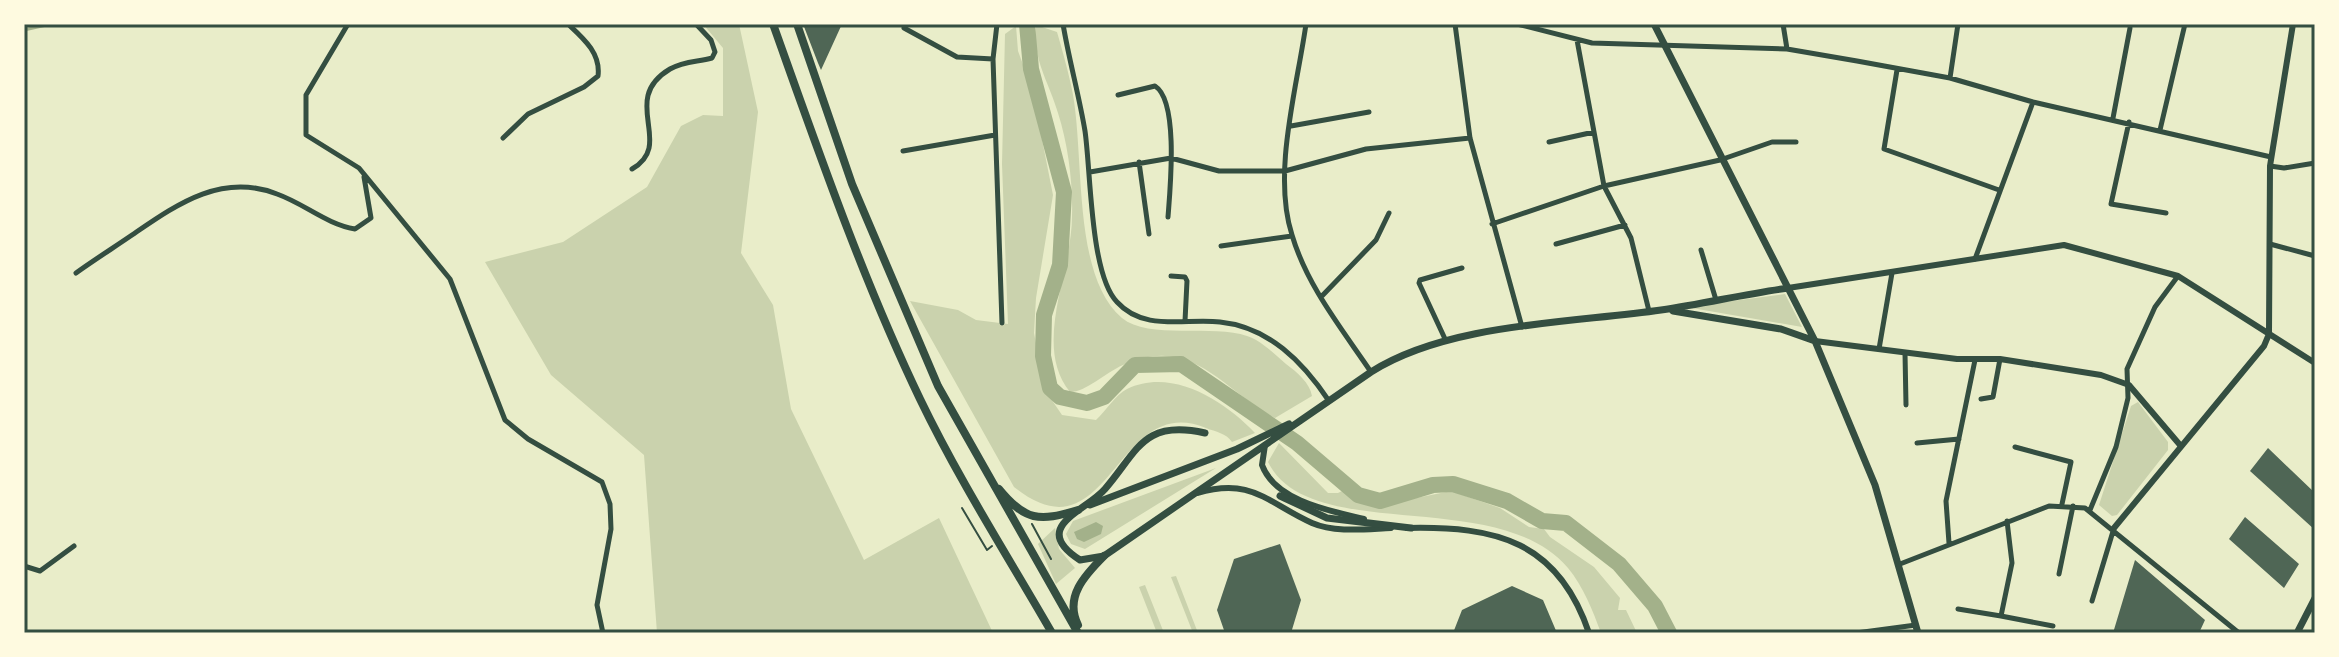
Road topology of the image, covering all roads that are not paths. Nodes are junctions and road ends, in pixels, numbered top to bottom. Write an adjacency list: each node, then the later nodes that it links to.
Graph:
1 (348, 24): 47 (street)
2 (568, 24): 33 (street)
3 (696, 24): 44 (street)
4 (773, 24): 118 (highway)
5 (797, 24): 95 (highway)
6 (997, 24): 21 (street)
7 (1063, 24): 46 (street)
8 (1306, 24): 29 (street)
9 (1455, 24): 34 (street)
10 (1517, 24): 18 (street)
11 (1654, 24): 19 (main road)
12 (1783, 24): 20 (street)
13 (1958, 24): 23 (street)
14 (2185, 24): 30 (street)
15 (2293, 24): 38 (street)
16 (904, 28): 21 (street)
17 (2130, 28): 27 (street)
18 (1577, 40): 19 (street); 31 (street)
19 (1664, 43): 20 (street); 40 (main road)
20 (1787, 49): 22 (street)
21 (993, 59): 32 (street)
22 (1897, 70): 23 (street); 49 (street)
23 (1950, 78): 25 (street)
24 (1118, 95): 39 (street)
25 (2033, 102): 27 (street); 49 (street)
26 (1369, 112): 29 (street)
27 (2113, 118): 28 (street)
28 (2129, 122): 30 (street); 51 (street)
29 (1291, 126): 45 (street)
30 (2160, 130): 38 (street)
31 (1594, 132): 35 (street); 48 (street)
32 (995, 135): 37 (street); 74 (street)
33 (503, 138)
34 (1470, 138): 45 (street); 53 (street)
35 (1549, 142)
36 (1796, 142): 40 (street)
37 (903, 151)
38 (2271, 157): 43 (street)
39 (1171, 158): 41 (street); 45 (street); 52 (street)
40 (1720, 160): 48 (street); 68 (main road)
41 (1139, 162): 46 (street); 55 (street)
42 (2315, 163): 43 (street)
43 (2270, 166): 58 (street)
44 (632, 169)
45 (1285, 171): 56 (street)
46 (1090, 172): 73 (street)
47 (364, 176): 64 (street); 117 (street)
48 (1604, 186): 53 (street); 54 (street)
49 (1999, 190): 62 (street)
50 (1389, 213): 69 (street)
51 (2166, 213)
52 (1168, 217)
53 (1492, 224): 75 (street)
54 (1625, 225): 57 (street); 71 (street)
55 (1149, 234)
56 (1292, 236): 59 (street); 69 (street)
57 (1556, 244)
58 (2270, 244): 61 (street); 76 (street)
59 (1221, 246)
60 (1701, 250): 70 (street)
61 (2315, 256)
62 (1975, 260): 65 (street); 67 (street)
63 (1462, 268): 77 (street)
64 (76, 273)
65 (1892, 273): 68 (street); 79 (street)
66 (1171, 276): 73 (street)
67 (2178, 276): 76 (street); 85 (street)
68 (1788, 288): 70 (main road); 78 (main road)
69 (1321, 297): 84 (street)
70 (1716, 300): 72 (main road)
71 (1649, 311): 72 (main road); 75 (main road)
72 (1659, 311): 78 (main road)
73 (1185, 321): 87 (street)
74 (1002, 323)
75 (1523, 328): 77 (main road)
76 (2269, 334): 83 (street); 93 (street)
77 (1446, 341): 84 (main road)
78 (1815, 341): 79 (street); 108 (main road)
79 (1879, 349): 80 (street)
80 (1905, 353): 82 (street); 88 (street)
81 (2000, 359): 82 (street); 85 (street); 86 (street)
82 (1975, 360): 90 (street)
83 (2315, 363)
84 (1371, 372): 87 (main road)
85 (2129, 385): 93 (street); 101 (street)
86 (1981, 399)
87 (1326, 403): 91 (main road)
88 (1906, 405)
89 (1205, 433): 100 (main road)
90 (1959, 439): 92 (street); 105 (street)
91 (1266, 441): 96 (main road); 100 (main road); 103 (street)
92 (1917, 443)
93 (2180, 445): 104 (street)
94 (2015, 447): 98 (street)
95 (982, 467): 100 (highway); 119 (highway)
96 (1194, 494): 103 (street); 107 (main road)
97 (1280, 496): 103 (main road)
98 (2062, 504): 99 (street); 102 (street)
99 (2073, 506): 101 (street); 110 (street)
100 (1078, 510): 107 (main road)
101 (2090, 510): 104 (street)
102 (2007, 521): 105 (street); 114 (street)
103 (1411, 528): 120 (street)
104 (2114, 528): 112 (street); 122 (street)
105 (1949, 544): 108 (street)
106 (74, 546): 109 (street)
107 (1104, 556): 119 (highway)
108 (1900, 564): 116 (main road)
109 (24, 566)
110 (2059, 574)
111 (2315, 598): 123 (main road)
112 (2092, 601)
113 (1958, 609): 114 (street)
114 (2001, 616): 115 (street)
115 (2053, 626)
116 (1917, 629): 121 (street)
117 (603, 633)
118 (1052, 633)
119 (1080, 633)
120 (1589, 633)
121 (1856, 633)
122 (2239, 633)
123 (2297, 633)

